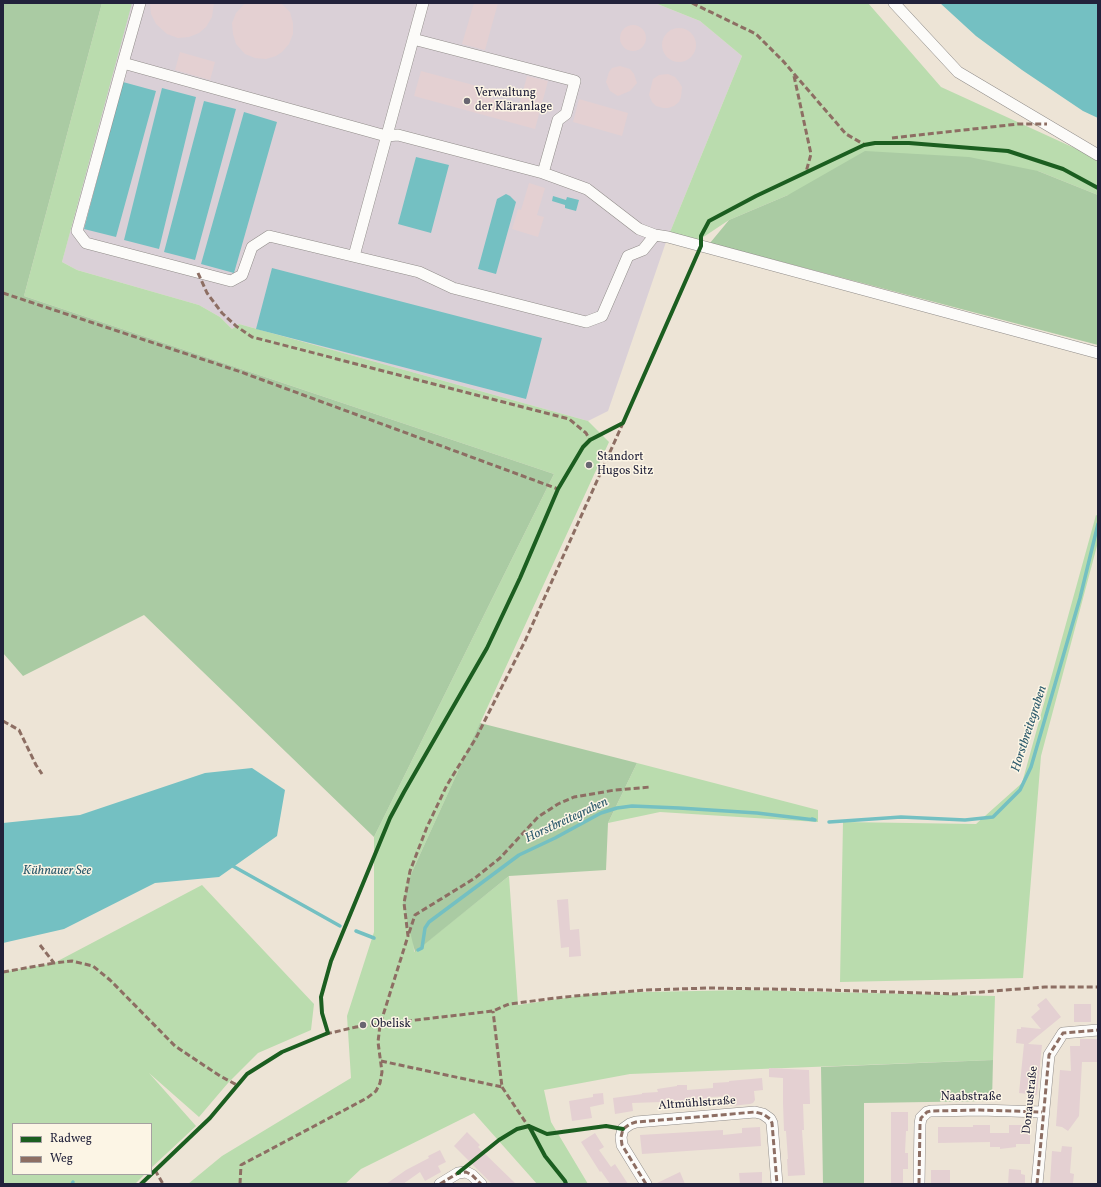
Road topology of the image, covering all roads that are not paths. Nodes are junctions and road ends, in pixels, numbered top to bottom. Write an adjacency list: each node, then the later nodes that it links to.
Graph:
1 (140, 3): 5 (street)
2 (423, 3): 4 (street)
3 (894, 3): 7 (street)
4 (413, 39): 6 (street); 8 (street)
5 (123, 64): 6 (street); 10 (street)
6 (386, 136): 8 (street); 10 (street)
7 (1097, 154)
8 (543, 173): 9 (street)
9 (655, 235): 10 (street); 11 (street)
10 (354, 256)
11 (1098, 353)
12 (1098, 1030): 13 (street, Donaustraße)
13 (1042, 1112): 18 (street, Naabstraße); 19 (street, Donaustraße)
14 (440, 1184): 15 (street)
15 (481, 1184)
16 (646, 1184): 17 (street, Altmühlstraße)
17 (777, 1184)
18 (919, 1184)
19 (1037, 1184)

